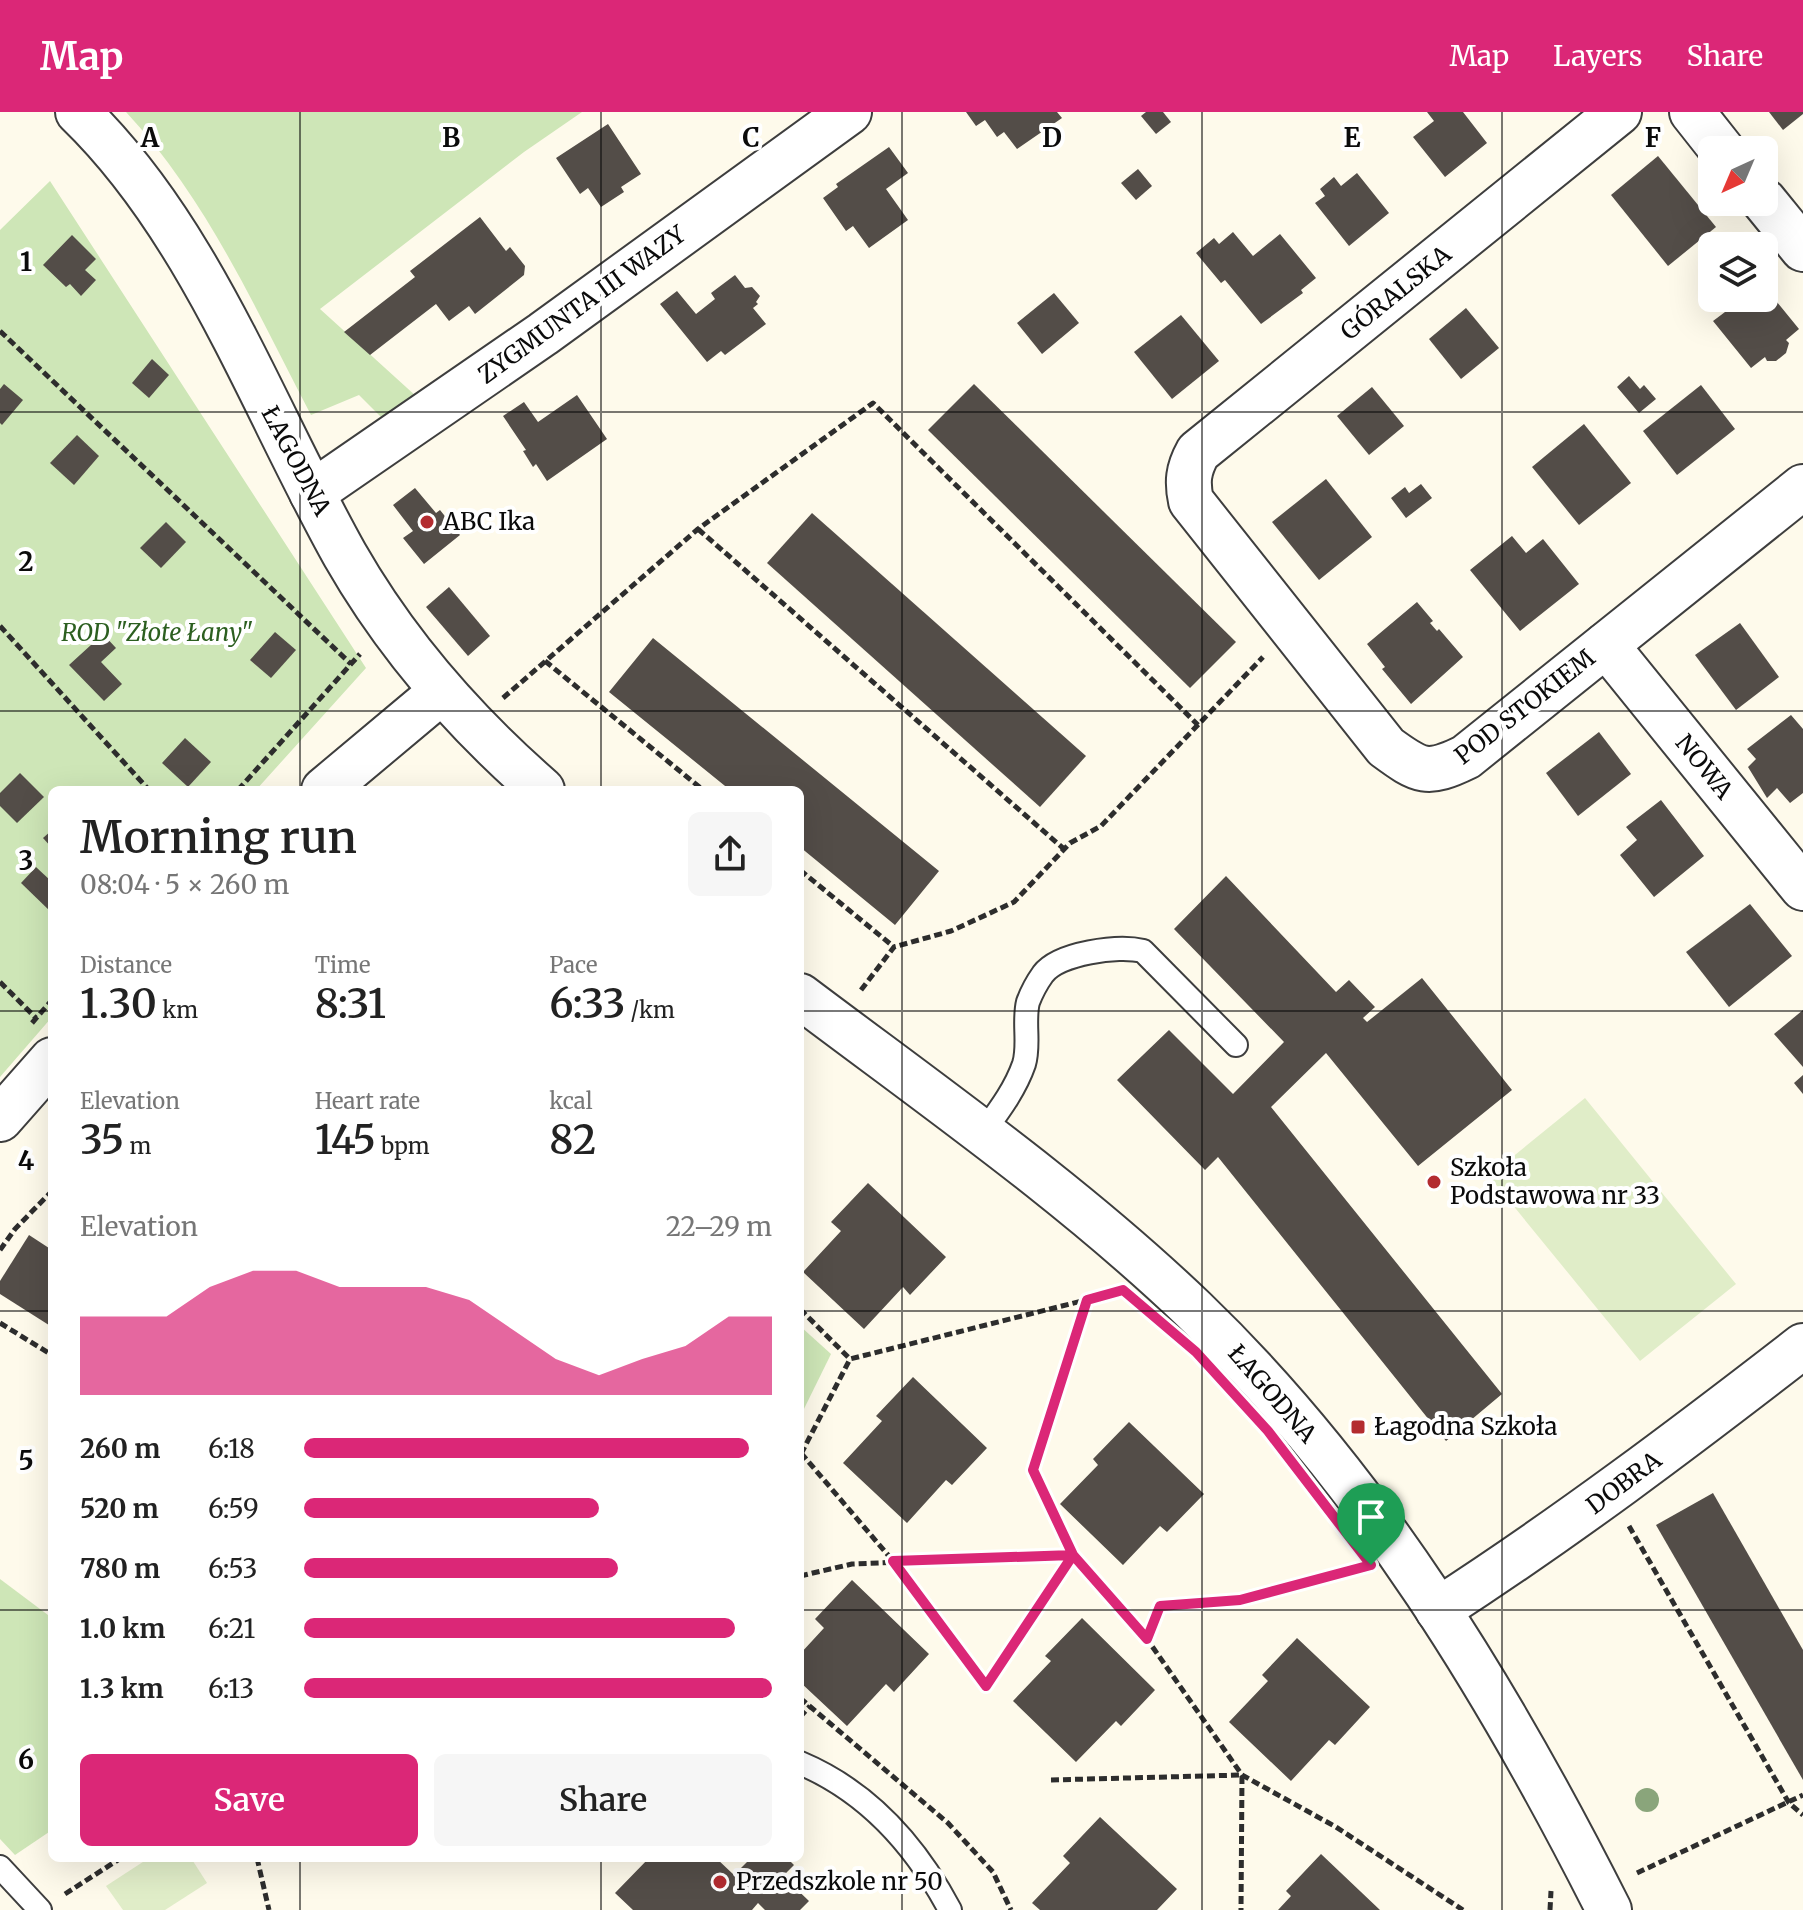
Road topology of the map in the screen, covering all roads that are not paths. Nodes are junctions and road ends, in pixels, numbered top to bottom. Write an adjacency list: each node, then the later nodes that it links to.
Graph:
1 (78, 112): 10 (street, ŁAGODNA)
2 (849, 112): 10 (street, ZYGMUNTA III WAZY)
3 (1619, 112): 8 (street, GÓRALSKA)
4 (1692, 112): 5 (street)
5 (1711, 136)
6 (1776, 216): 7 (street)
7 (1803, 249)
8 (1188, 484): 11 (street, POD STOKIEM)
9 (1803, 487): 11 (street, POD STOKIEM)
10 (312, 493): 12 (street, ŁAGODNA)
11 (1606, 645): 15 (street, NOWA)
12 (441, 692): 13 (street); 14 (street, ŁAGODNA)
13 (329, 786)
14 (538, 786)
15 (1803, 888)
16 (804, 1009): 20 (street, ŁAGODNA)
17 (1236, 1045): 20 (lane)
18 (48, 1065): 19 (street)
19 (0, 1119)
20 (982, 1134): 22 (street, ŁAGODNA)
21 (1803, 1346): 22 (street, DOBRA)
22 (1438, 1610): 25 (street, ŁAGODNA)
23 (804, 1765): 27 (lane)
24 (0, 1867): 26 (lane)
25 (1619, 1893)
26 (47, 1906)
27 (950, 1910)

